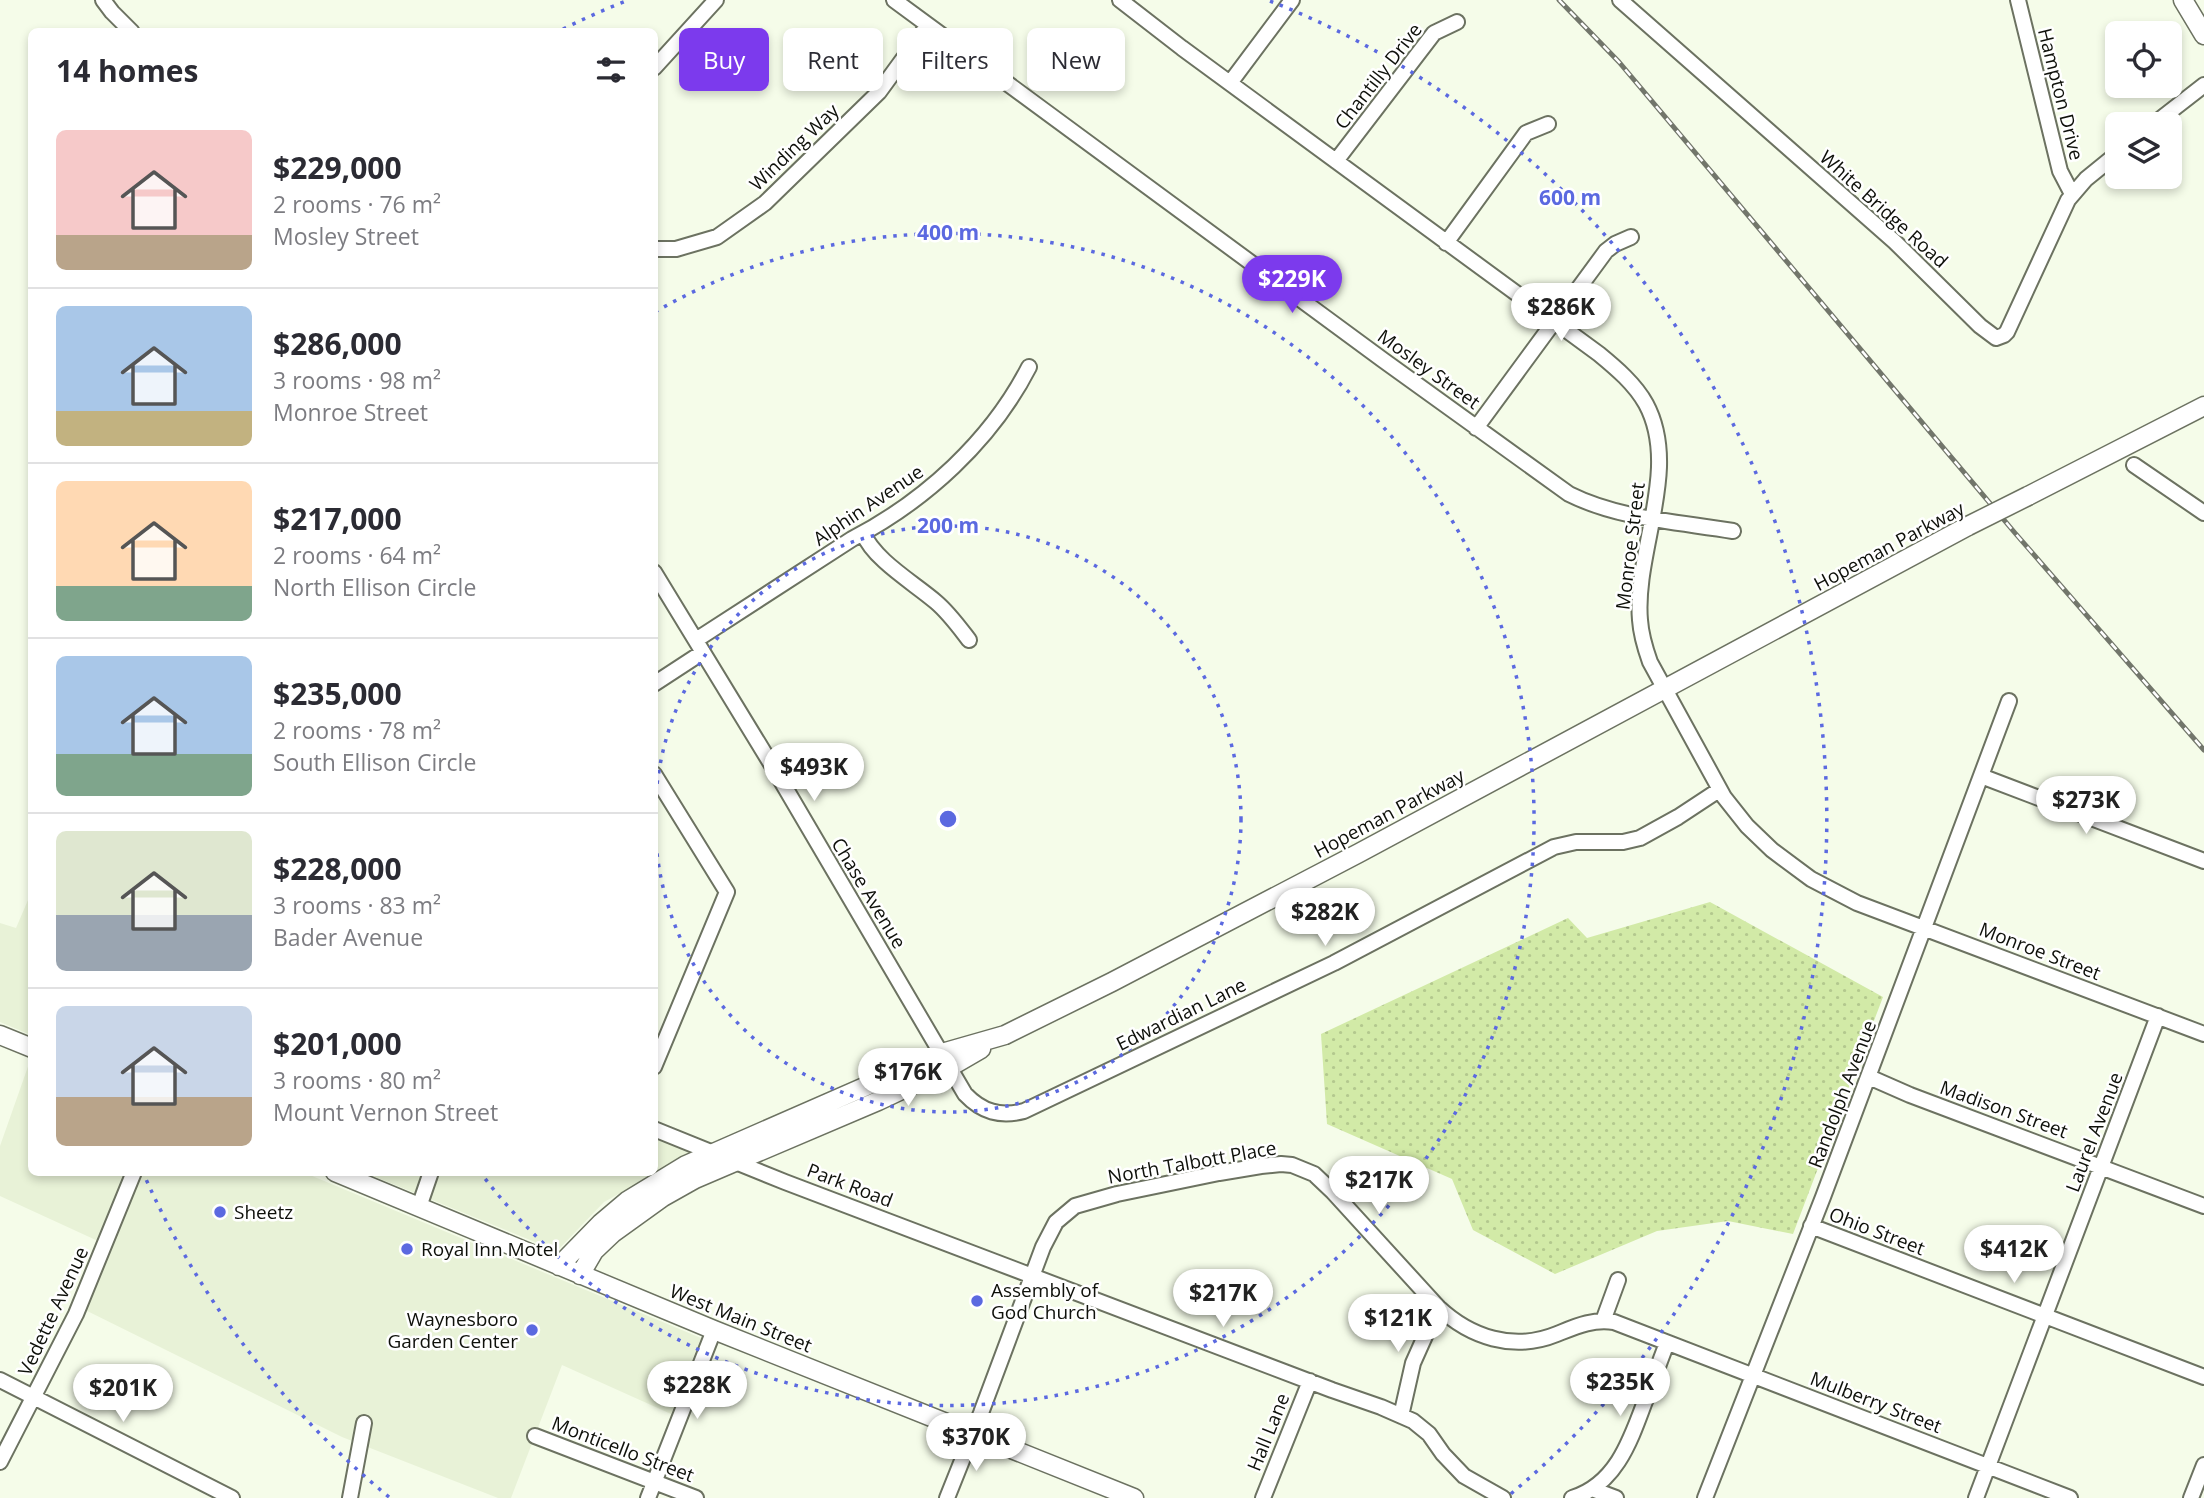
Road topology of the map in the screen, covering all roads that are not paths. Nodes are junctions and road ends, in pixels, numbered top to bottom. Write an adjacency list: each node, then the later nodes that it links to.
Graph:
1 (103, 0): 11 (street)
2 (716, 0): 13 (street)
3 (894, 0): 10 (street, Mosley Street)
4 (1292, 0): 14 (street)
5 (1620, 0): 20 (street, White Bridge Road)
6 (2018, 0): 20 (street, Hampton Drive)
7 (2183, 0): 12 (main road)
8 (1122, 1): 14 (street, Monroe Street)
9 (1457, 22): 18 (street, Chantilly Drive)
10 (928, 25): 23 (street, Winding Way); 27 (street, Mosley Street)
11 (128, 28)
12 (2204, 35)
13 (658, 64)
14 (1230, 83): 18 (street, Monroe Street)
15 (2204, 85): 16 (street)
16 (2169, 112)
17 (1548, 124): 22 (street)
18 (1336, 161): 22 (street, Monroe Street)
19 (2105, 164): 20 (street)
20 (2072, 194)
21 (1631, 237): 24 (street)
22 (1446, 243): 24 (street, Monroe Street)
23 (658, 249)
24 (1554, 322): 27 (street); 30 (street, Monroe Street)
25 (1029, 367): 32 (street, Alphin Avenue)
26 (2204, 406): 37 (main road, Hopeman Parkway, bridge)
27 (1476, 428): 30 (street, Mosley Street)
28 (2134, 465): 29 (street)
29 (2204, 513)
30 (1652, 518): 31 (street, Mosley Street); 37 (street, Monroe Street)
31 (1733, 531)
32 (863, 533): 34 (street); 35 (street, Alphin Avenue)
33 (658, 579): 35 (street, Chase Avenue)
34 (970, 640)
35 (699, 646): 36 (street, Alphin Avenue); 49 (street, Chase Avenue)
36 (658, 681)
37 (1665, 689): 41 (street, Monroe Street); 49 (main road, Hopeman Parkway)
38 (2009, 701): 39 (street, Randolph Avenue)
39 (1981, 776): 42 (street); 43 (street, Randolph Avenue)
40 (658, 780): 48 (street)
41 (1719, 790): 43 (street, Monroe Street); 49 (street, Edwardian Lane)
42 (2204, 862)
43 (1924, 928): 44 (street, Monroe Street); 50 (street, Randolph Avenue)
44 (2158, 1016): 45 (street, Monroe Street); 54 (street, Laurel Avenue)
45 (2204, 1034)
46 (0, 1035): 47 (main road)
47 (28, 1046)
48 (658, 1057)
49 (946, 1060): 52 (main road); 53 (main road)
50 (1869, 1077): 54 (street, Madison Street); 60 (street, Randolph Avenue)
51 (658, 1131): 52 (street, Park Road)
52 (715, 1153): 53 (street, Park Road); 61 (main road)
53 (735, 1161): 62 (main road); 63 (street, Park Road)
54 (2101, 1166): 58 (street, Madison Street); 66 (street, Laurel Avenue)
55 (132, 1176): 74 (street, Vedette Avenue)
56 (345, 1176): 59 (main road, West Main Street)
57 (430, 1176): 59 (street)
58 (2204, 1206)
59 (419, 1207): 61 (main road, West Main Street)
60 (1811, 1226): 66 (street, Ohio Street); 70 (street, Randolph Avenue)
61 (559, 1266): 62 (main road, West Main Street)
62 (580, 1275): 68 (main road, West Main Street)
63 (1033, 1275): 65 (street, North Talbott Place); 73 (street, Park Road); 77 (street, North Talbott Place)
64 (1618, 1280): 67 (street)
65 (1438, 1307): 67 (street); 75 (street)
66 (2045, 1316): 71 (street, Ohio Street); 81 (street, Laurel Avenue)
67 (1603, 1321): 69 (street, Mulberry Street)
68 (714, 1330): 77 (main road, West Main Street); 82 (street)
69 (1667, 1343): 70 (street, Mulberry Street); 83 (street)
70 (1753, 1376): 81 (street, Mulberry Street); 94 (street, Randolph Avenue)
71 (2204, 1377)
72 (0, 1380): 74 (street)
73 (1310, 1381): 75 (street, Park Road); 90 (street, Hall Lane)
74 (33, 1398): 79 (street, Vedette Avenue); 84 (street)
75 (1401, 1416): 91 (street, Park Road)
76 (364, 1423): 85 (street)
77 (972, 1434): 88 (street, North Talbott Place); 89 (main road, West Main Street)
78 (535, 1436): 82 (street, Monticello Street)
79 (0, 1462)
80 (2204, 1465): 97 (street)
81 (1988, 1466): 95 (street, Laurel Avenue); 96 (street, Mulberry Street)
82 (655, 1482): 86 (street); 87 (street, Monticello Street)
83 (1592, 1489): 92 (street); 93 (street)
84 (232, 1498)
85 (350, 1498)
86 (648, 1498)
87 (696, 1498)
88 (947, 1498)
89 (1134, 1498)
90 (1263, 1498)
91 (1503, 1498)
92 (1572, 1498)
93 (1616, 1498)
94 (1705, 1498)
95 (1976, 1498)
96 (2070, 1498)
97 (2191, 1498)

